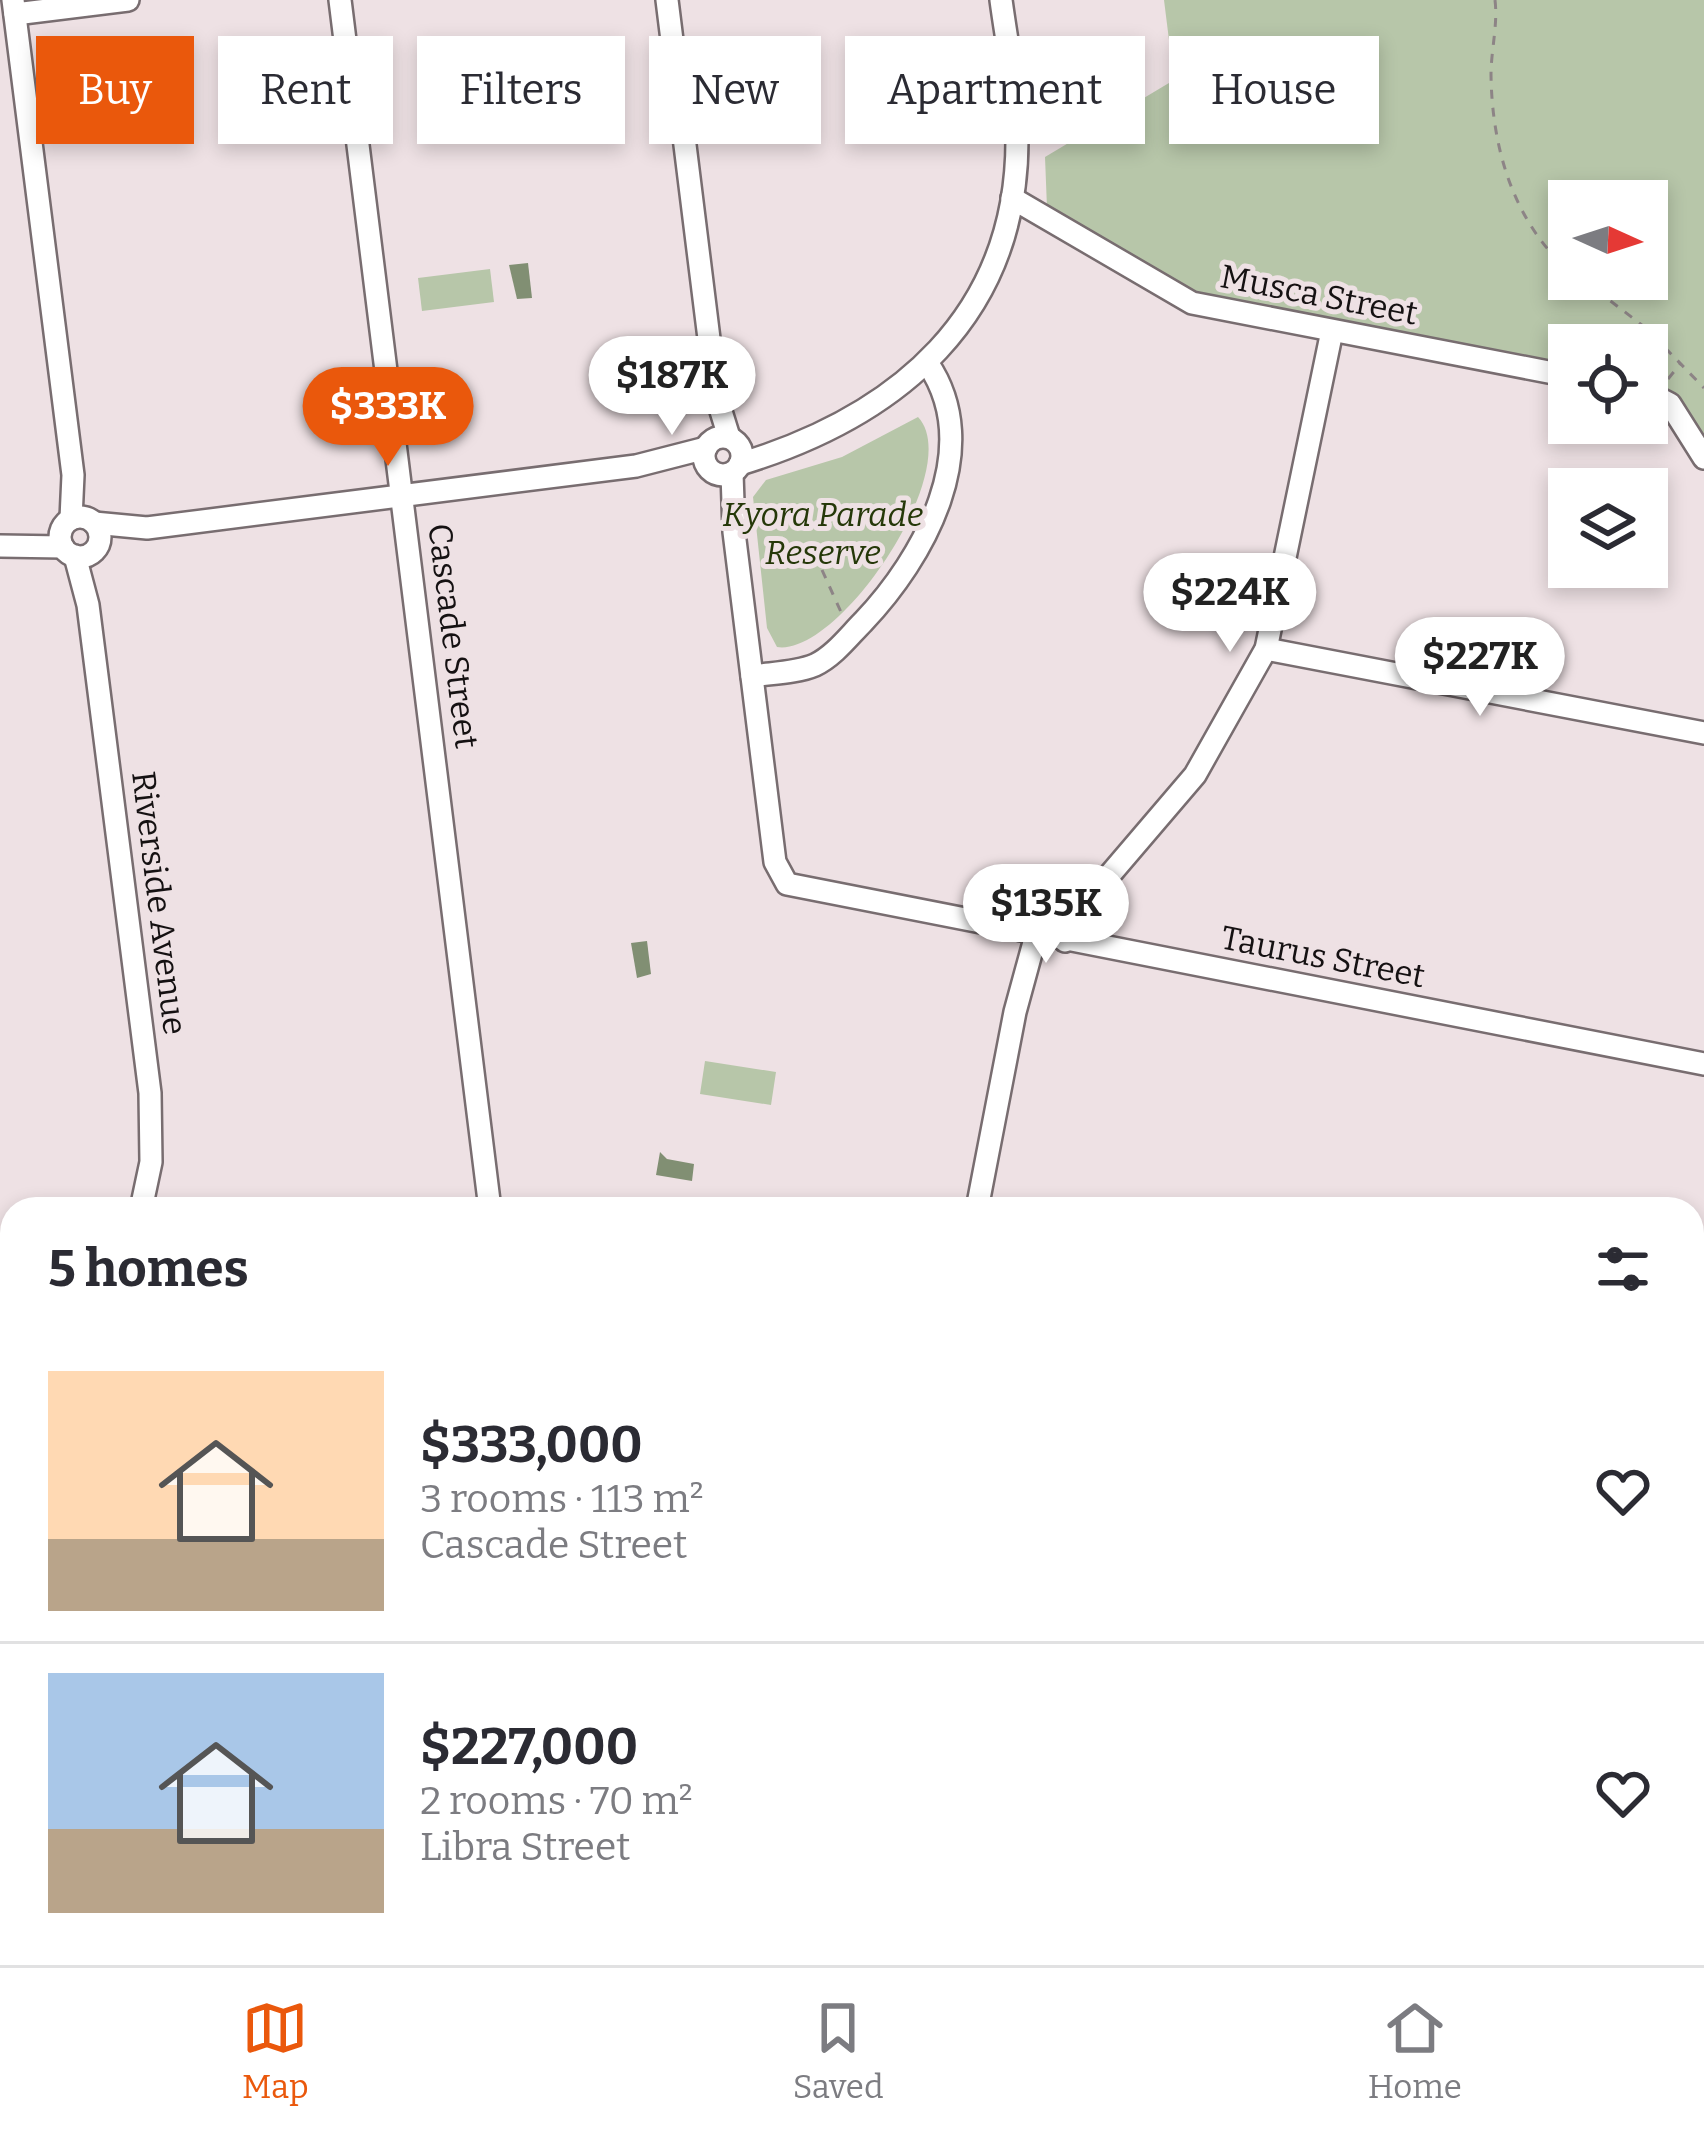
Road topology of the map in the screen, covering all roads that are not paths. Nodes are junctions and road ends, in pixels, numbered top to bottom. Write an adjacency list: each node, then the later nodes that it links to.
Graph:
1 (128, 0): 5 (street)
2 (340, 0): 13 (street, Cascade Street)
3 (667, 0): 11 (street, Taurus Street)
4 (1001, 0): 6 (street)
5 (14, 7): 14 (street, Riverside Avenue)
6 (1012, 198): 7 (street, Musca Street); 8 (street)
7 (1332, 331): 9 (street, Musca Street); 16 (street)
8 (928, 364): 11 (street); 17 (street)
9 (1548, 372)
10 (1668, 403): 12 (street)
11 (723, 456): 13 (street); 17 (street, Taurus Street)
12 (1704, 458)
13 (402, 496): 14 (street); 23 (street, Cascade Street)
14 (80, 536): 15 (street); 22 (street, Riverside Avenue)
15 (5, 546)
16 (1266, 650): 18 (street); 20 (street)
17 (752, 676): 19 (street, Taurus Street)
18 (1704, 733)
19 (1030, 933): 20 (street, Taurus Street); 24 (street)
20 (1065, 940): 21 (street, Taurus Street)
21 (1704, 1064)
22 (144, 1197)
23 (489, 1197)
24 (979, 1197)

